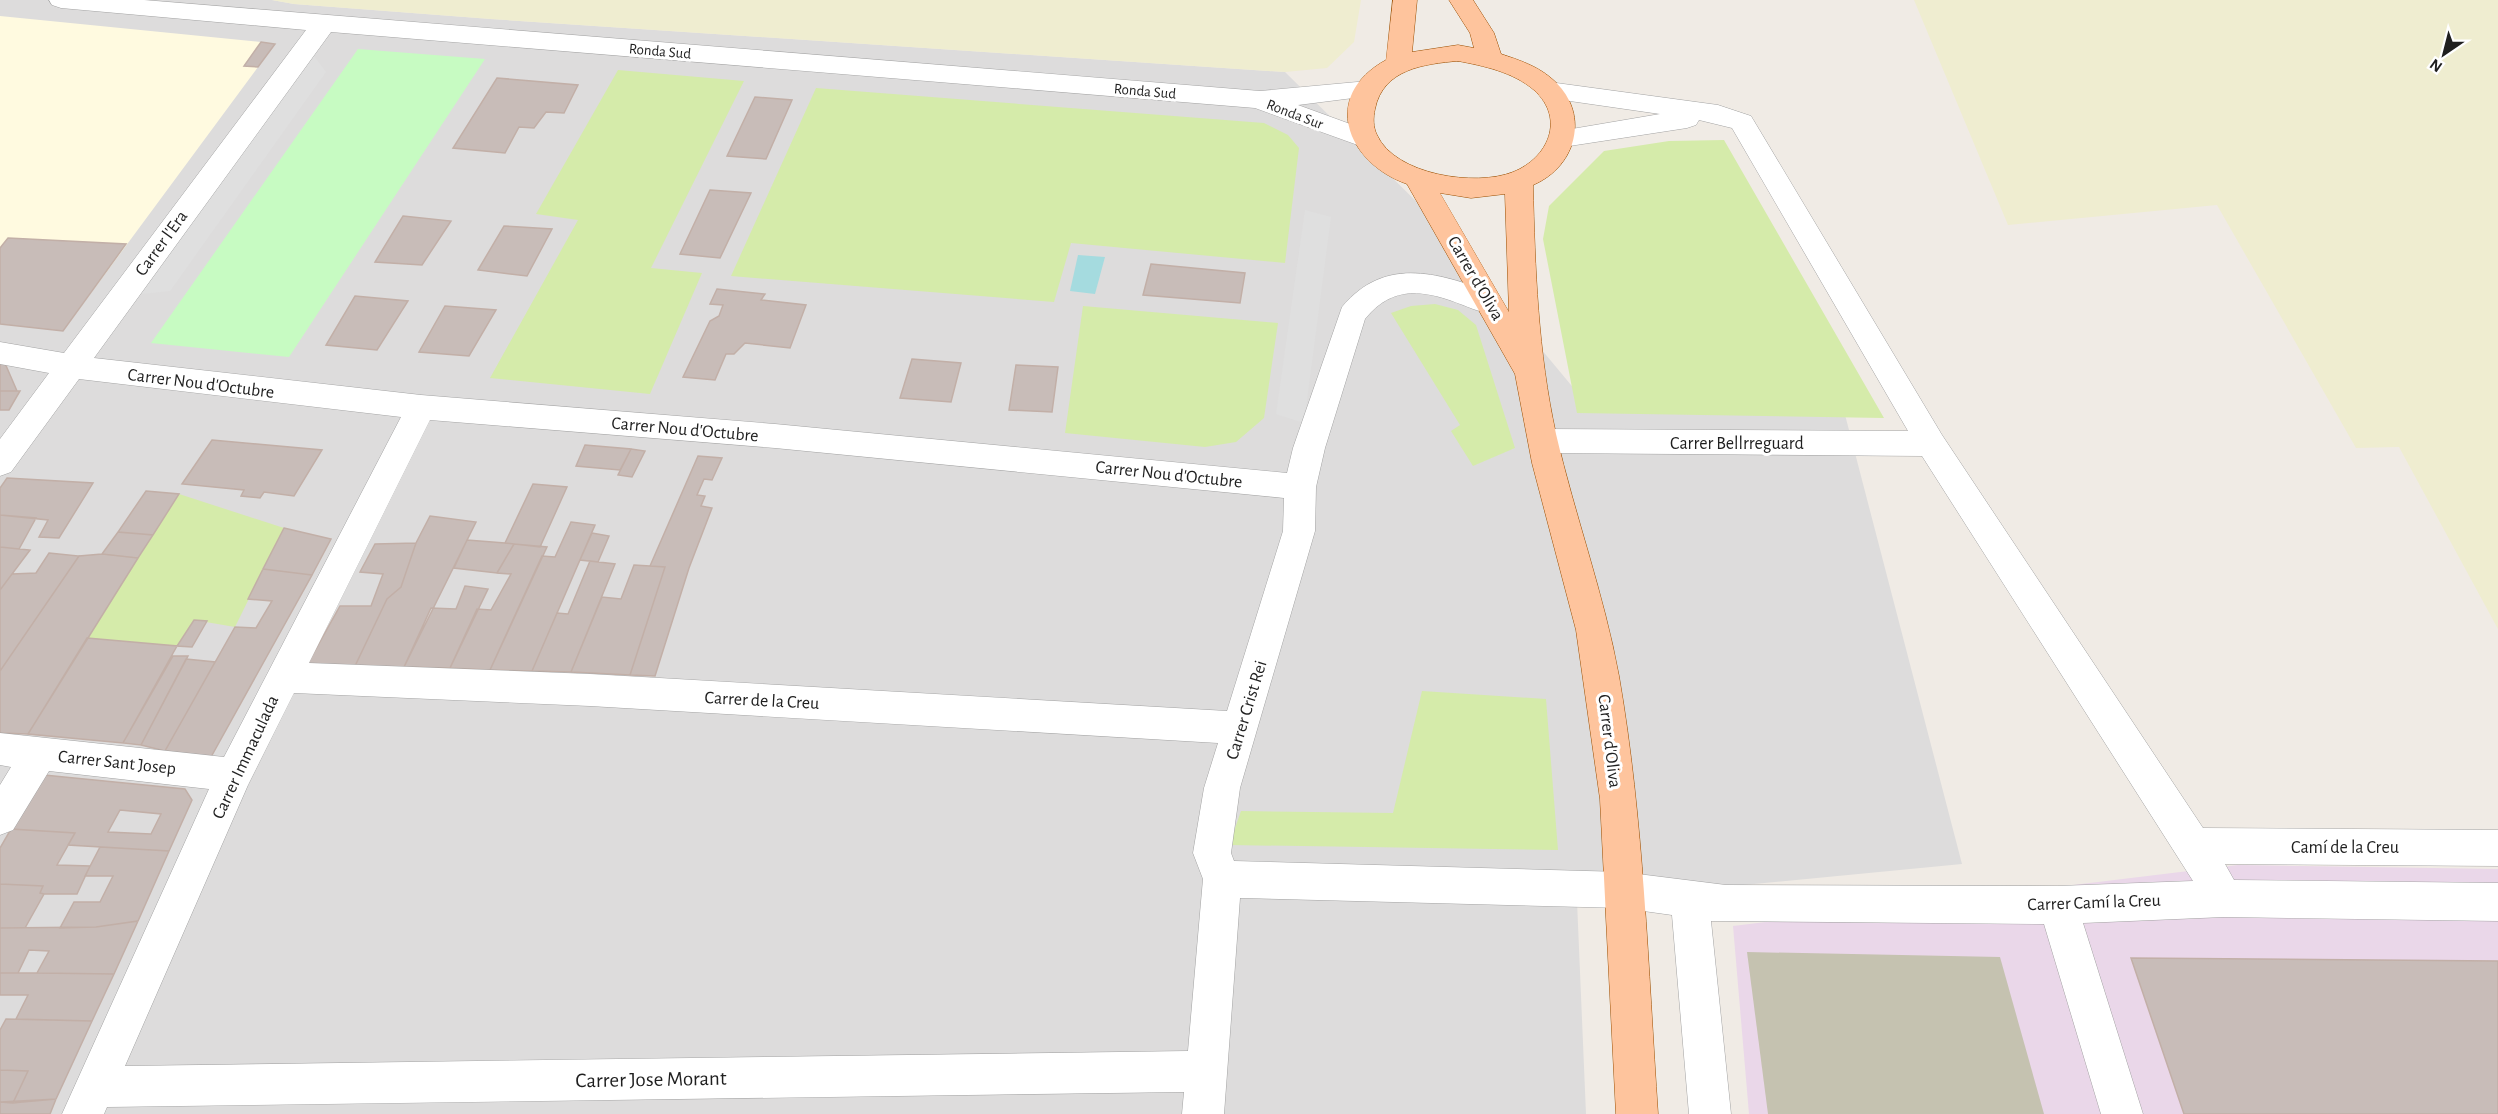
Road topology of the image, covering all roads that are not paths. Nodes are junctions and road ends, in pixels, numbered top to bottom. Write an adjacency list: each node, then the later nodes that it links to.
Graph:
1 (61, 0): 4 (street, Ronda Sud)
2 (1406, 0): 7 (main road)
3 (1461, 0): 6 (main road)
4 (235, 8): 5 (street, Ronda Sud)
5 (324, 24): 10 (street, Ronda Sud); 18 (street, Carrer l'Era)
6 (1490, 58): 7 (main road); 9 (main road)
7 (1398, 65): 8 (main road)
8 (1368, 89): 10 (street, Ronda Sur); 13 (main road)
9 (1549, 90): 11 (street); 12 (main road)
10 (1260, 100): 13 (street, Ronda Sur)
11 (1718, 114): 12 (street); 22 (street)
12 (1563, 138): 15 (main road)
13 (1366, 139): 14 (main road)
14 (1419, 180): 15 (main road); 16 (main road, Carrer d'Oliva)
15 (1519, 181): 19 (main road, Carrer d'Oliva)
16 (1488, 303): 19 (main road, Carrer d'Oliva); 24 (street, Carrer Crist Rei)
17 (0, 353): 18 (street, Carrer Nou d'Octubre)
18 (71, 367): 20 (street, Carrer Nou d'Octubre); 23 (street, Carrer l'Era)
19 (1530, 377): 21 (main road, Carrer d'Oliva)
20 (421, 408): 24 (street, Carrer Nou d'Octubre); 25 (street, Carrer Immaculada)
21 (1544, 441): 22 (street, Carrer Bellrreguard); 34 (main road, Carrer d'Oliva)
22 (1931, 444): 31 (street)
23 (0, 463)
24 (1300, 487): 26 (street, Carrer Crist Rei)
25 (283, 677): 26 (street, Carrer de la Creu); 29 (street, Carrer Immaculada)
26 (1241, 728): 33 (street, Carrer Crist Rei)
27 (0, 749): 28 (street, Carrer Sant Josep)
28 (40, 753): 29 (street, Carrer Sant Josep); 30 (street)
29 (234, 775): 40 (street, Carrer Immaculada)
30 (0, 818)
31 (2193, 846): 32 (street, Camí de la Creu); 36 (street)
32 (2498, 848)
33 (1222, 879): 34 (street, Carrer Camí la Creu); 39 (street, Carrer Crist Rei)
34 (1622, 890): 35 (street, Carrer Camí la Creu); 42 (main road, Carrer d'Oliva)
35 (1690, 898): 38 (street, Carrer Camí la Creu); 43 (street)
36 (2224, 898): 37 (street, Carrer Camí la Creu); 38 (street, Carrer Camí la Creu)
37 (2498, 902)
38 (2058, 904): 44 (street)
39 (1207, 1071): 40 (street, Carrer Jose Morant); 41 (street, Carrer Crist Rei)
40 (89, 1101)
41 (1203, 1114)
42 (1637, 1114)
43 (1710, 1114)
44 (2122, 1114)

